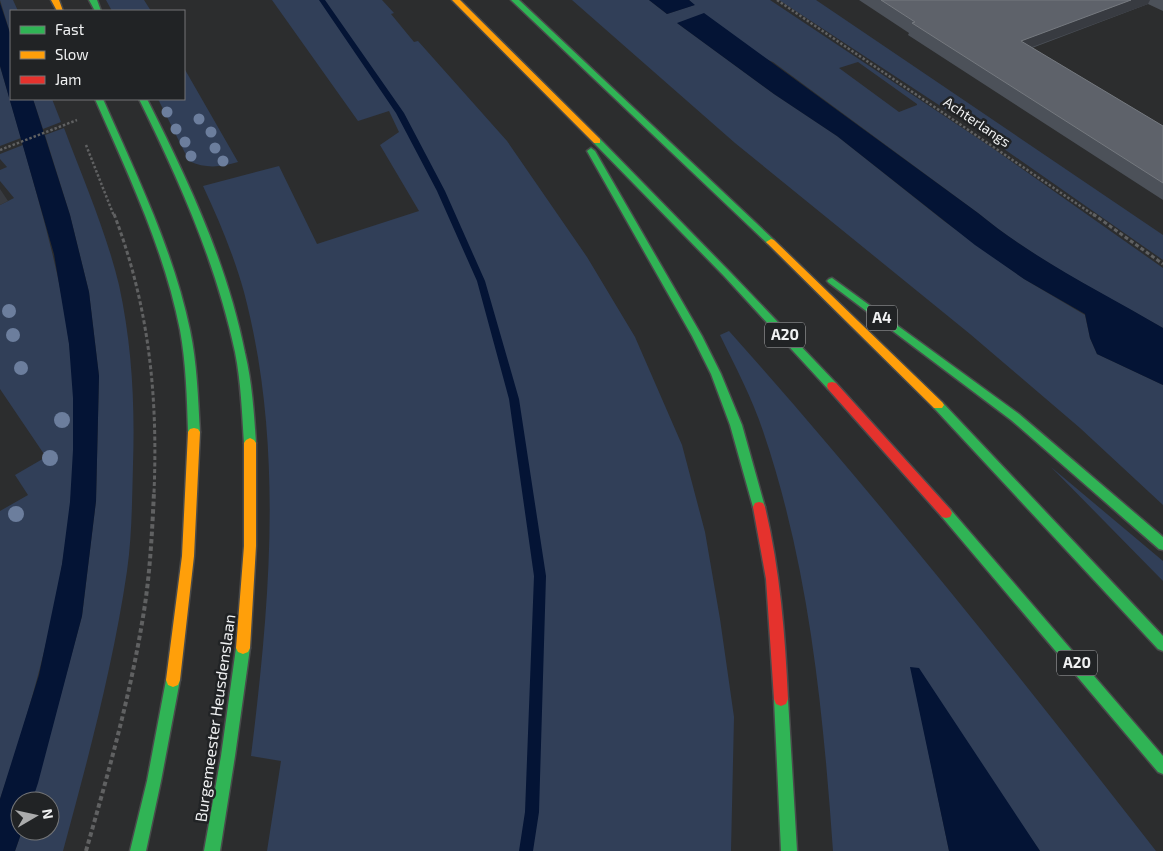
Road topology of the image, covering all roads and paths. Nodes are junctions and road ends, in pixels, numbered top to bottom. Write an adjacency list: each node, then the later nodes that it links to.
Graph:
1 (456, 0): 7 (main road, A20)
2 (515, 0): 12 (main road)
3 (777, 0): 13 (path, Achterlangs)
4 (99, 100): 18 (main road)
5 (144, 100): 19 (main road, Burgemeester Heusdenslaan)
6 (74, 113): 8 (path)
7 (572, 117): 16 (main road, A20); 20 (main road, A20)
8 (77, 120): 9 (path); 11 (path)
9 (80, 129)
10 (83, 138): 17 (path)
11 (0, 150)
12 (749, 219): 14 (main road, A4); 15 (main road)
13 (1163, 264)
14 (1163, 544)
15 (1163, 645)
16 (1163, 767)
17 (86, 851)
18 (138, 851)
19 (212, 851)
20 (789, 851)

